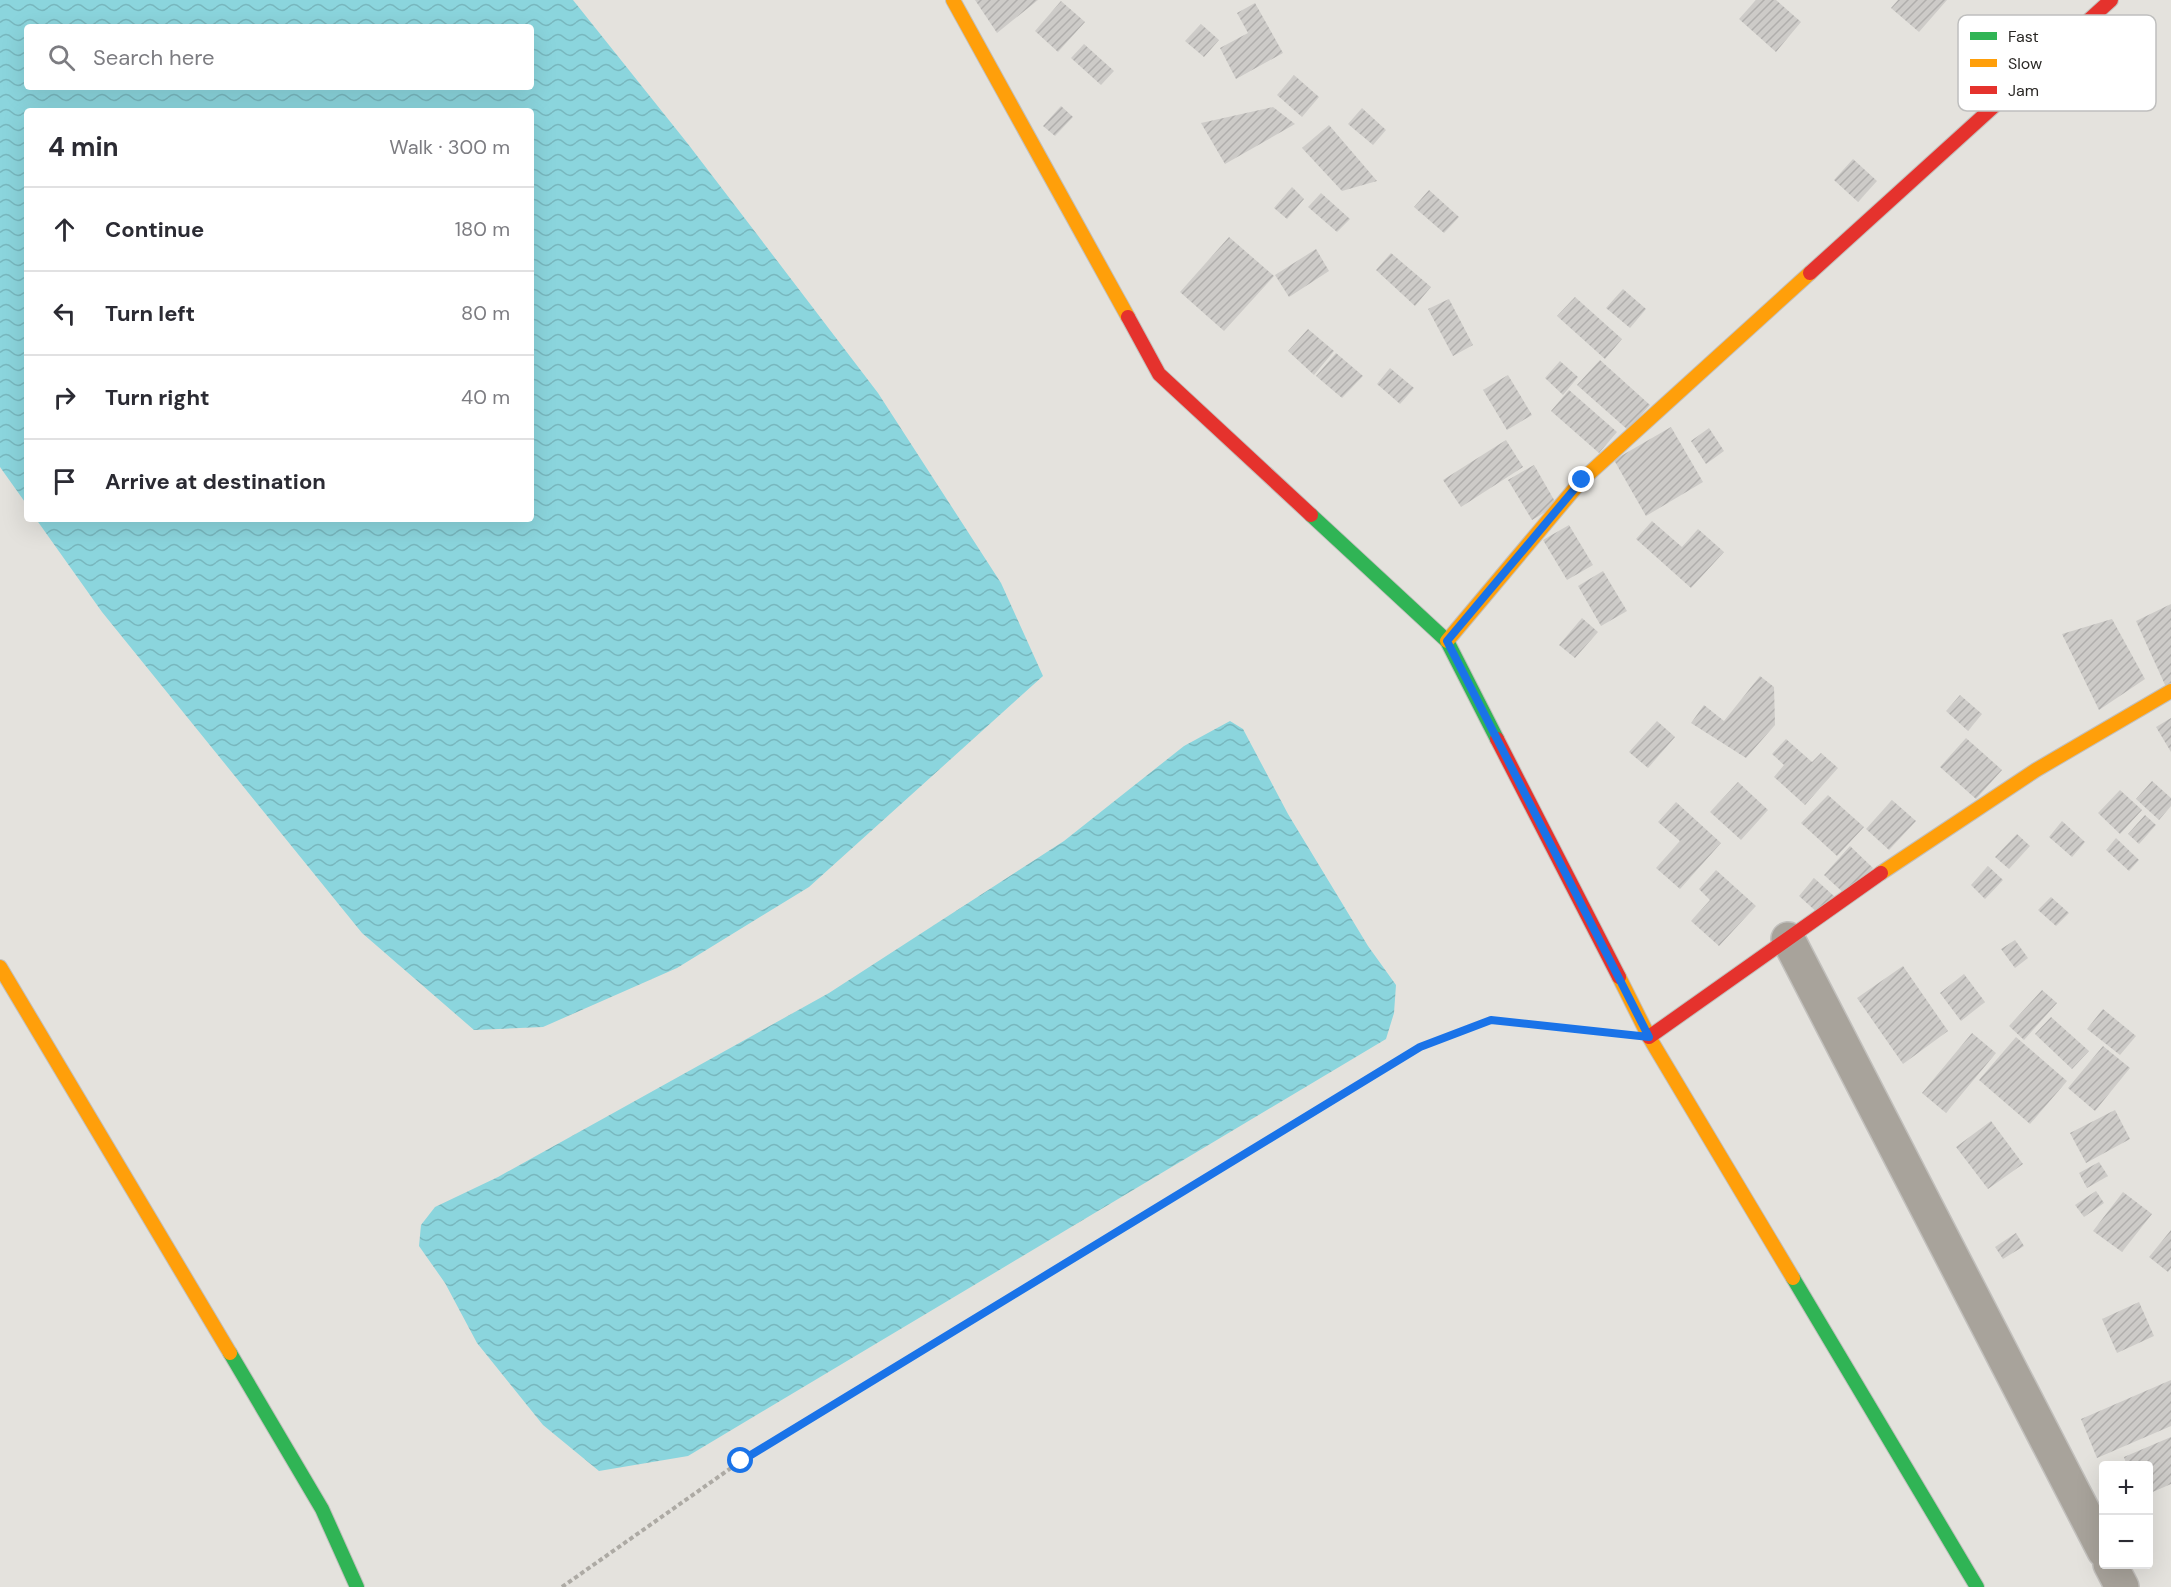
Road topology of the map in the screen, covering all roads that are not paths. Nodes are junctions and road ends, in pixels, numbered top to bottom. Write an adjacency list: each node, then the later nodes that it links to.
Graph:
1 (953, 0): 5 (street)
2 (2111, 0): 3 (street)
3 (2094, 15)
4 (1989, 111): 5 (street)
5 (1447, 641): 9 (street)
6 (2171, 691): 7 (street)
7 (1788, 939): 9 (street); 10 (street)
8 (0, 967): 12 (street)
9 (1649, 1037): 13 (street)
10 (2099, 1543)
11 (2113, 1569): 14 (street)
12 (357, 1587)
13 (1977, 1587)
14 (2122, 1587)

